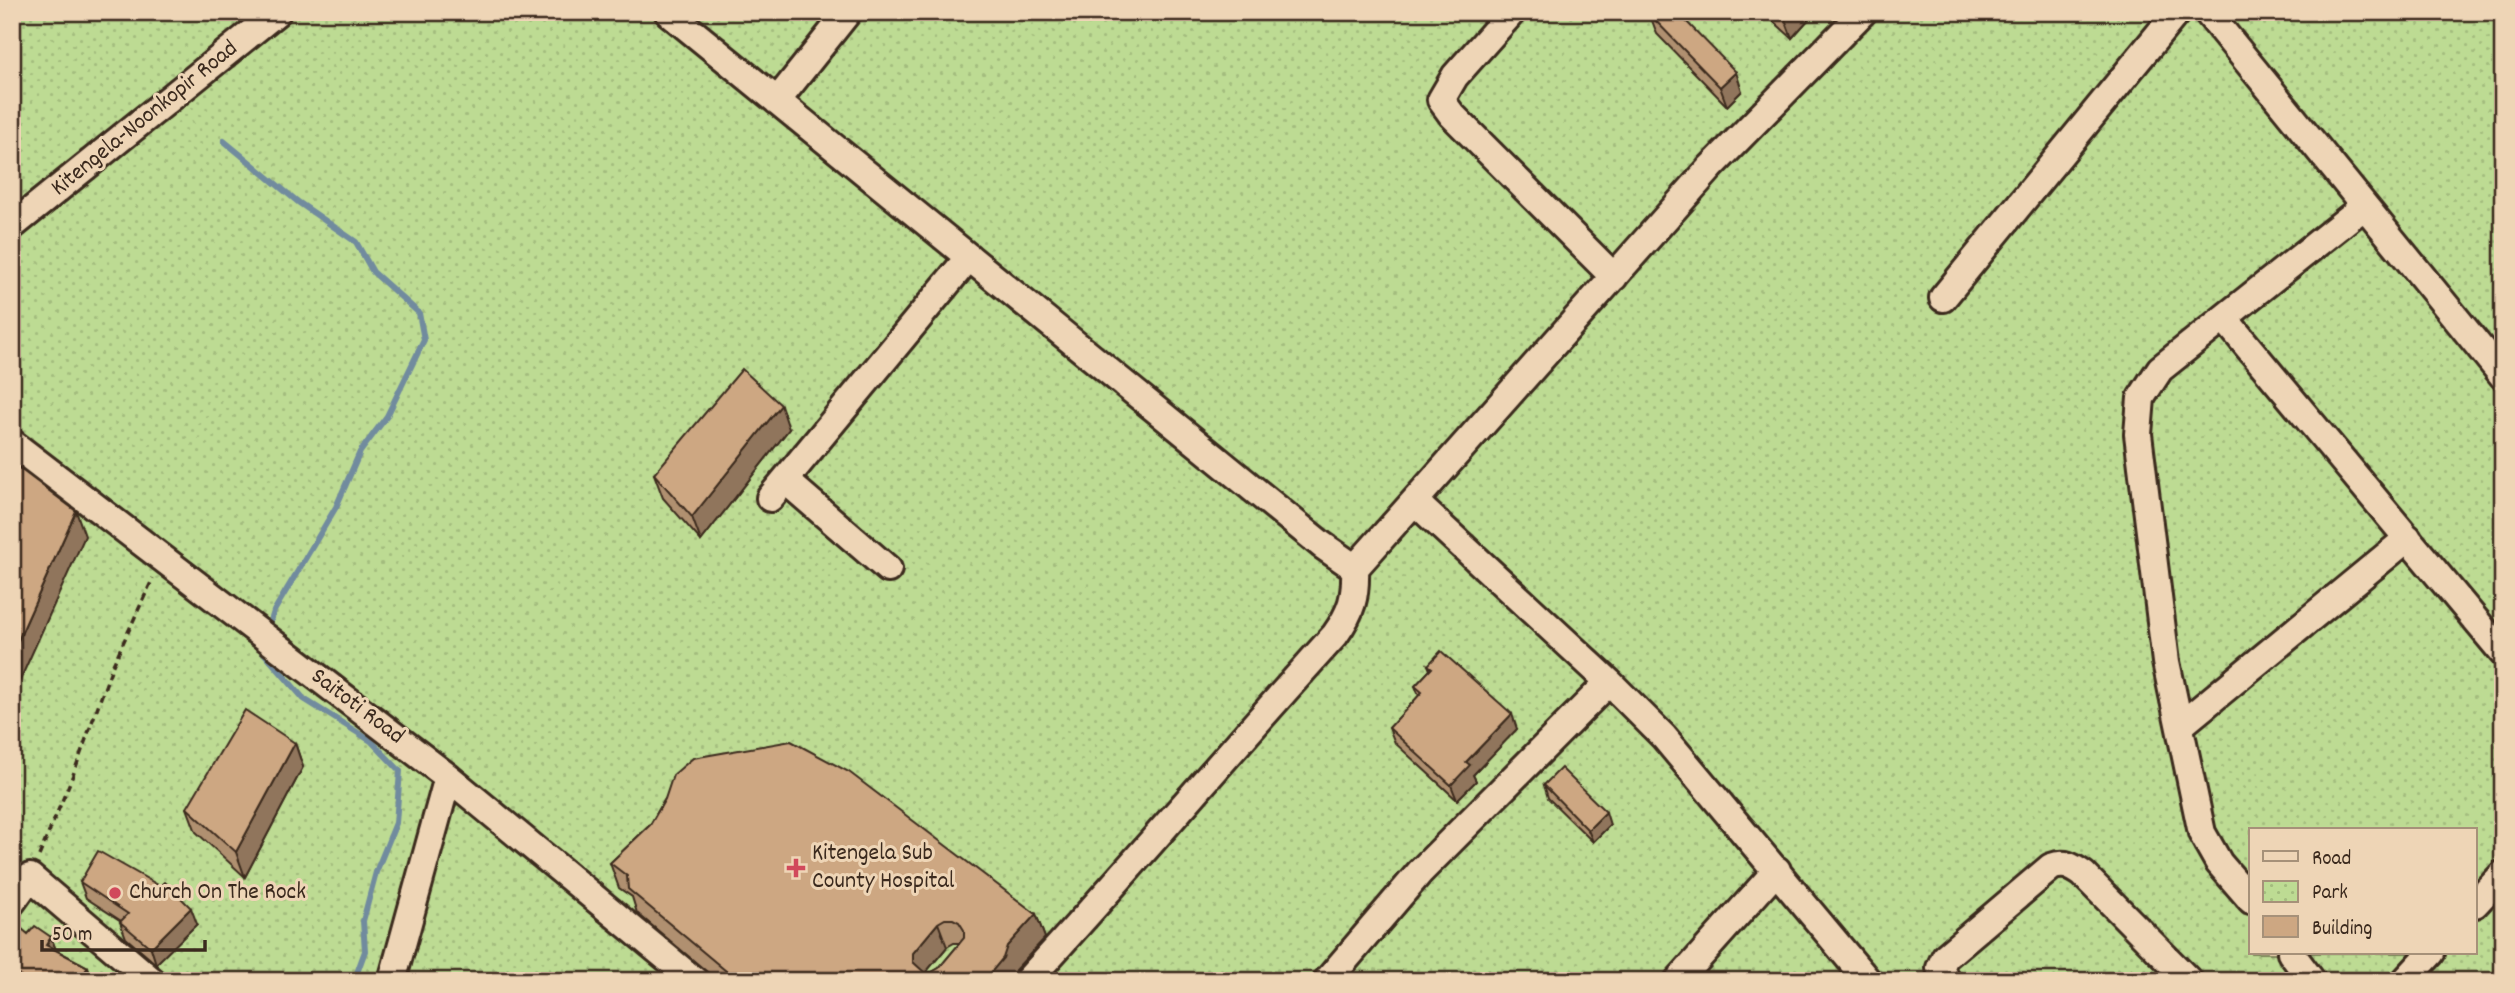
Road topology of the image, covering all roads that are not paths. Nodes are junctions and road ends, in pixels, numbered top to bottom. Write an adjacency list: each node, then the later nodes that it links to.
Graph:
1 (277, 12): 10 (street, Kitengela-Noonkopir Road)
2 (668, 12): 8 (street)
3 (848, 12): 8 (street)
4 (1512, 12): 12 (street)
5 (1863, 12): 12 (street)
6 (2177, 12): 13 (street)
7 (2207, 12): 9 (street)
8 (777, 101): 11 (street)
9 (2363, 206): 14 (street); 15 (street)
10 (12, 226)
11 (969, 257): 19 (street); 20 (street)
12 (1614, 277): 17 (street)
13 (1943, 298)
14 (2224, 318): 18 (street); 23 (street)
15 (2503, 376)
16 (12, 443): 24 (street, Saitoti Road)
17 (1415, 502): 19 (street); 22 (street)
18 (2408, 538): 21 (street); 23 (street)
19 (1355, 568): 35 (street)
20 (888, 569)
21 (2503, 653)
22 (1609, 682): 25 (street); 36 (street)
23 (2180, 726): 27 (street)
24 (448, 777): 33 (street); 34 (street, Saitoti Road)
25 (1777, 870): 37 (street); 38 (street)
26 (2503, 874): 29 (street)
27 (2249, 898)
28 (12, 902): 32 (street)
29 (2476, 903)
30 (2292, 954): 41 (street)
31 (2430, 954): 42 (street)
32 (152, 981)
33 (392, 981)
34 (695, 981)
35 (1027, 981)
36 (1327, 981)
37 (1678, 981)
38 (1868, 981)
39 (1946, 981): 40 (street)
40 (2189, 981)
41 (2312, 981)
42 (2405, 981)

